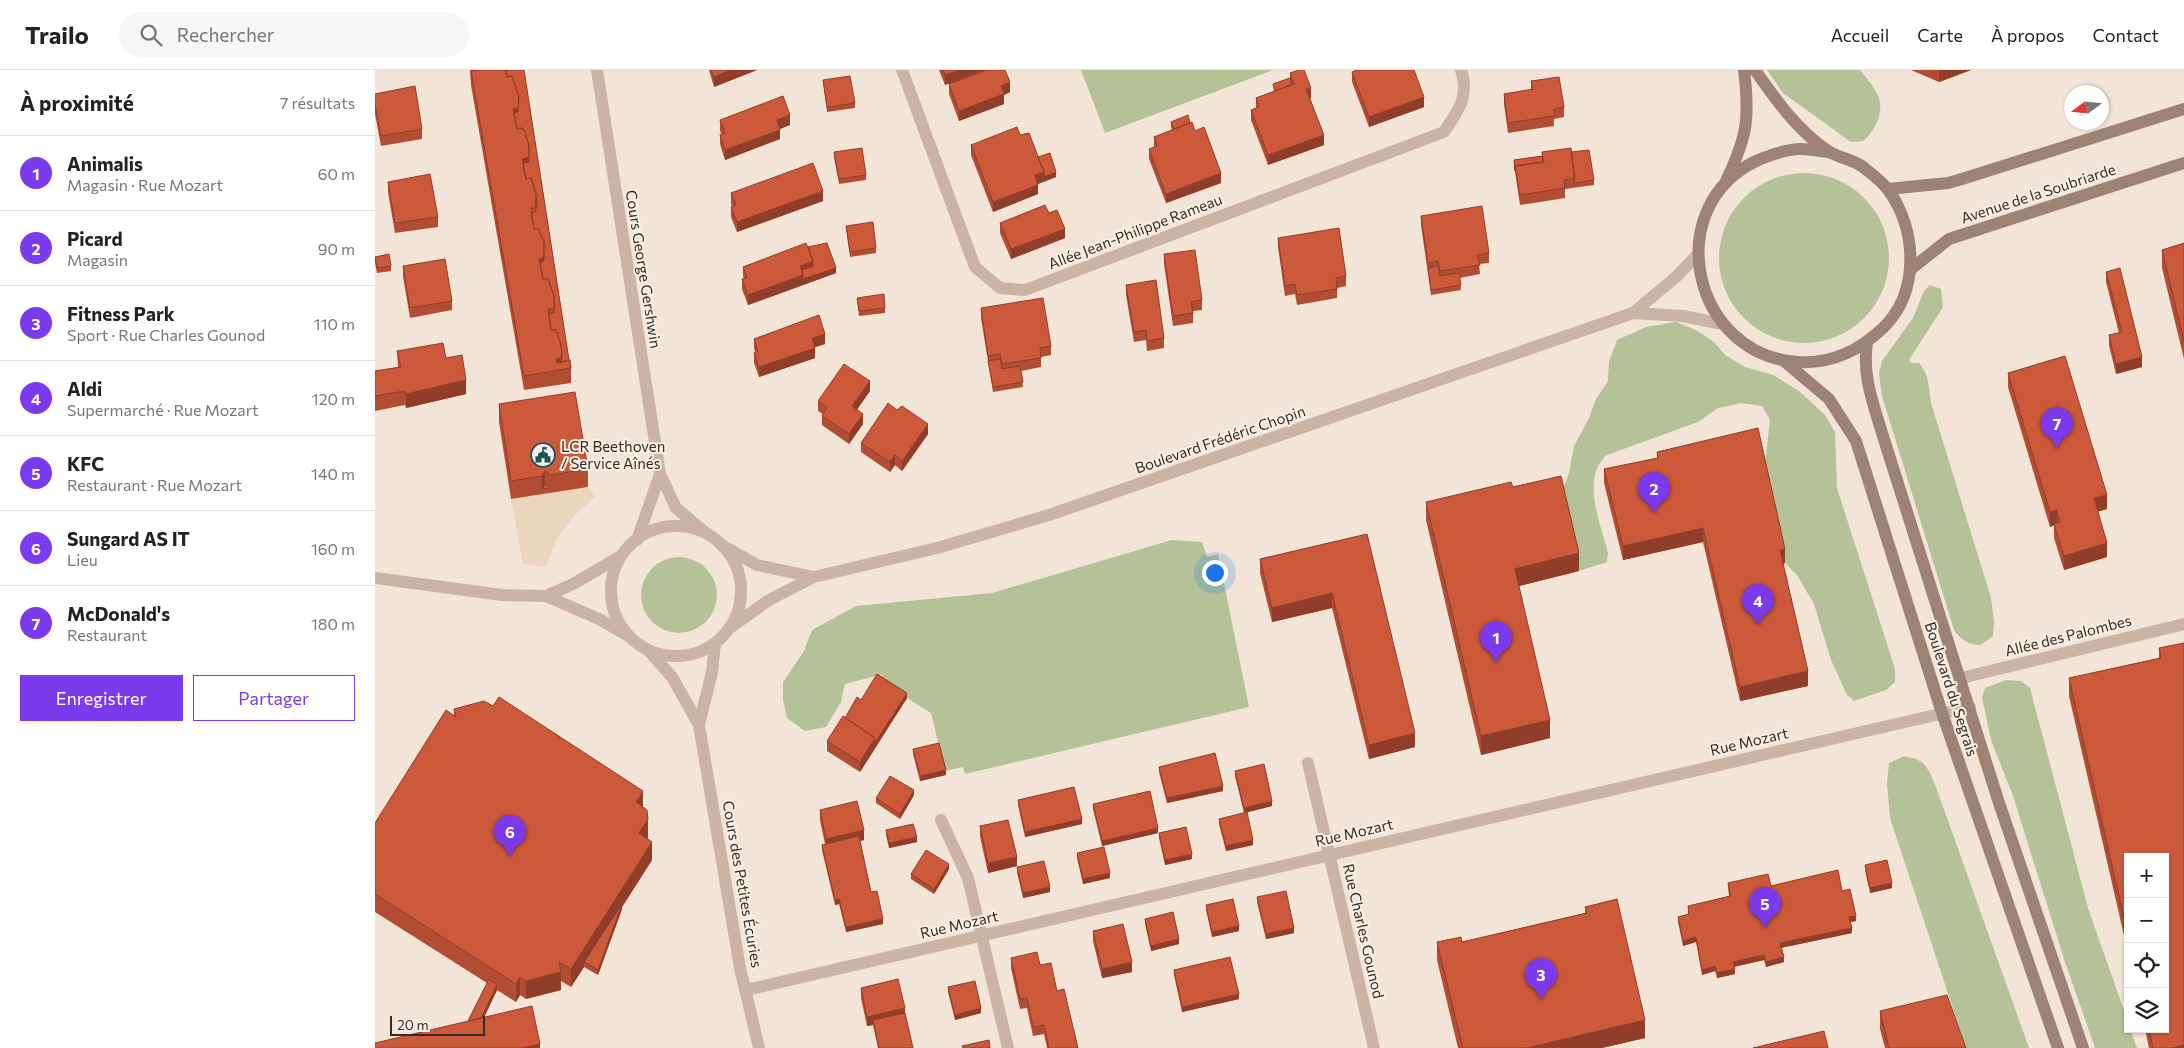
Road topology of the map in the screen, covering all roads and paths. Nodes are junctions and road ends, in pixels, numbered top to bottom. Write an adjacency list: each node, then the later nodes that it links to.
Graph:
1 (597, 70): 17 (street, Cours George Gershwin)
2 (902, 70): 3 (street, Allée Jean-Philippe Rameau)
3 (1461, 70)
4 (1744, 70): 9 (street)
5 (1755, 70): 7 (street)
6 (2184, 109): 10 (street)
7 (1829, 152): 9 (street); 10 (street)
8 (2184, 163): 12 (street, Avenue de la Soubriarde)
9 (1724, 185): 11 (street)
10 (1888, 190): 12 (street)
11 (1697, 254): 13 (street, Boulevard Frédéric Chopin); 14 (street)
12 (1911, 269): 15 (street)
13 (1633, 314): 14 (street, Boulevard Frédéric Chopin); 22 (street, Boulevard Frédéric Chopin)
14 (1722, 324): 16 (street)
15 (1867, 343): 16 (street); 30 (street, Boulevard du Segrais)
16 (1784, 361): 32 (street, Boulevard du Segrais)
17 (660, 474): 18 (street, Cours George Gershwin); 19 (street, Cours George Gershwin)
18 (706, 533): 19 (street); 20 (street)
19 (637, 540): 21 (street)
20 (724, 547): 22 (street, Boulevard Frédéric Chopin); 26 (street)
21 (621, 556): 24 (street); 27 (street)
22 (814, 577): 26 (street, Boulevard Frédéric Chopin)
23 (375, 578): 24 (street)
24 (546, 596): 27 (street)
25 (2184, 624): 30 (street, Allée des Palombes)
26 (731, 627): 28 (street)
27 (631, 637): 29 (street)
28 (715, 643): 29 (street); 33 (street, Cours des Petites Écuries)
29 (649, 650): 33 (street, Cours des Petites Écuries)
30 (1961, 678): 31 (street, Boulevard du Segrais)
31 (1970, 707): 32 (street, Rue Mozart); 43 (street, Boulevard du Segrais)
32 (1942, 713): 36 (street, Rue Mozart); 42 (street, Boulevard du Segrais)
33 (699, 725): 38 (street, Cours des Petites Écuries)
34 (1309, 763): 36 (street, Rue Charles Gounod)
35 (941, 820): 37 (street)
36 (1330, 855): 37 (street, Rue Mozart); 41 (street, Rue Charles Gounod)
37 (982, 935): 38 (street, Rue Mozart); 40 (street)
38 (745, 990): 39 (street, Cours des Petites Écuries)
39 (759, 1048)
40 (1008, 1048)
41 (1374, 1048)
42 (2058, 1048)
43 (2083, 1048)

